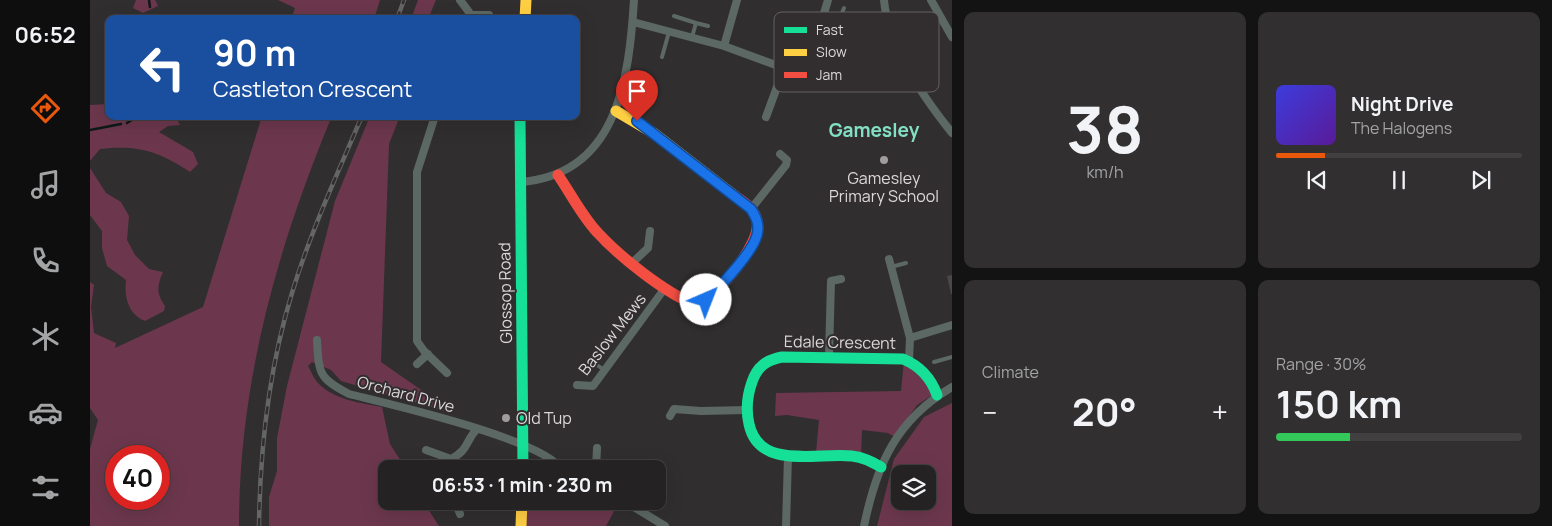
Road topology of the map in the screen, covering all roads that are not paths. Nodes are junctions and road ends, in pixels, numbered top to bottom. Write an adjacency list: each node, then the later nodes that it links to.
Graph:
1 (460, 0): 12 (street)
2 (526, 0): 13 (street)
3 (634, 0): 15 (street)
4 (737, 0): 21 (street)
5 (828, 0): 8 (street)
6 (931, 0): 10 (street)
7 (844, 8): 9 (lane)
8 (824, 12)
9 (842, 12)
10 (938, 12)
11 (939, 14): 19 (street)
12 (468, 15)
13 (525, 15)
14 (674, 16): 16 (lane)
15 (633, 22): 18 (street); 26 (street)
16 (696, 23): 17 (lane); 20 (lane)
17 (708, 26)
18 (670, 30): 20 (street); 22 (lane)
19 (952, 36)
20 (692, 37): 21 (street)
21 (724, 46): 23 (street)
22 (662, 57)
23 (774, 64)
24 (775, 92): 27 (street)
25 (921, 92): 30 (street)
26 (616, 111): 32 (street); 34 (street)
27 (766, 117)
28 (434, 120): 44 (street)
29 (520, 120): 33 (street, Glossop Road)
30 (952, 133)
31 (780, 154): 34 (street)
32 (558, 175): 33 (street); 36 (street)
33 (520, 182): 59 (street, Glossop Road)
34 (751, 209): 40 (street)
35 (650, 231): 36 (street)
36 (632, 263): 40 (street)
37 (890, 263): 38 (lane); 42 (street)
38 (906, 263)
39 (841, 279): 45 (street)
40 (665, 288): 51 (street, Baslow Mews)
41 (952, 325): 42 (street)
42 (910, 338): 47 (street)
43 (317, 340): 58 (street, Orchard Drive)
44 (428, 354): 50 (street); 52 (street)
45 (829, 356): 47 (street, Edale Crescent); 56 (street, Edale Crescent)
46 (952, 357): 49 (lane)
47 (909, 361): 55 (street, Edale Crescent)
48 (593, 362): 51 (lane)
49 (934, 362)
50 (417, 364)
51 (604, 370): 53 (street, Baslow Mews)
52 (447, 373)
53 (577, 386)
54 (952, 387): 55 (street)
55 (937, 396): 67 (street)
56 (747, 410): 57 (street); 62 (street, Edale Crescent)
57 (670, 416)
58 (477, 429): 59 (street, Orchard Drive); 63 (street)
59 (522, 444): 64 (street, Glossop Road); 65 (street, Orchard Drive)
60 (597, 448): 66 (street)
61 (426, 450): 63 (street)
62 (788, 456): 67 (street, Edale Crescent); 74 (street)
63 (452, 459)
64 (523, 460)
65 (553, 460)
66 (596, 460)
67 (881, 467): 75 (street)
68 (458, 510): 71 (street)
69 (522, 510): 72 (street)
70 (639, 510): 73 (street)
71 (460, 514)
72 (521, 526)
73 (665, 526)
74 (786, 526)
75 (864, 526)

